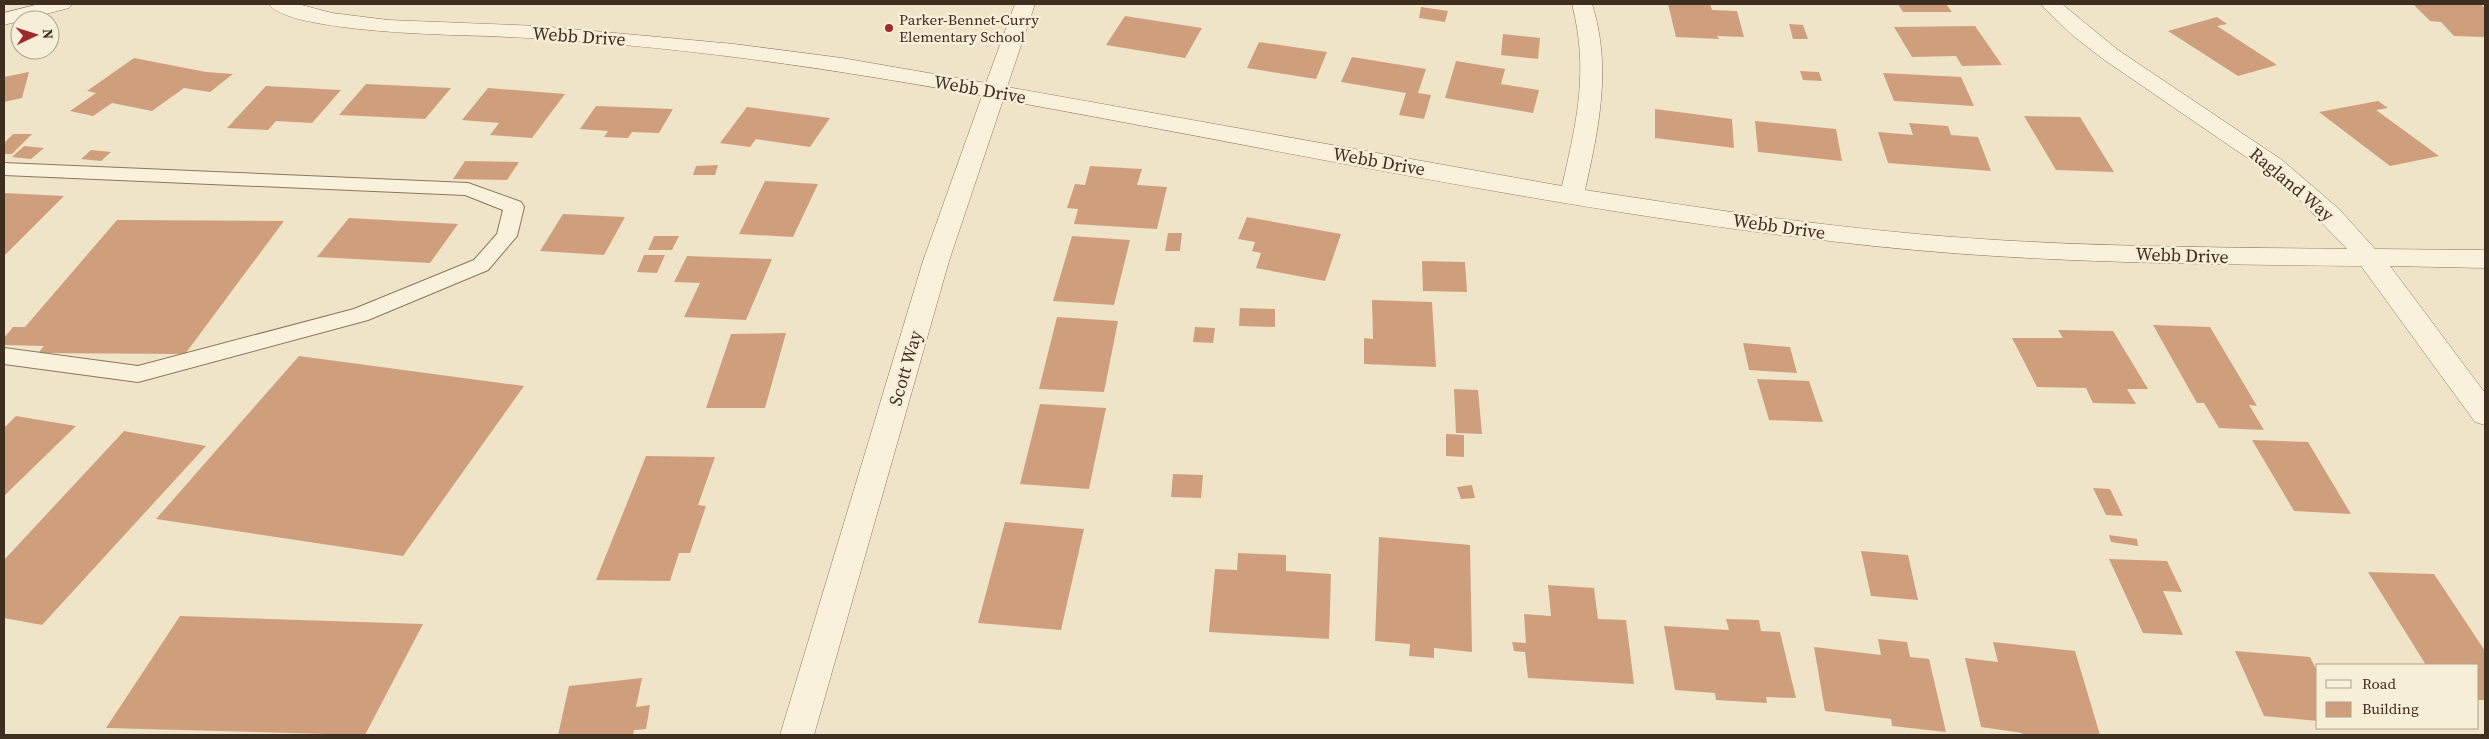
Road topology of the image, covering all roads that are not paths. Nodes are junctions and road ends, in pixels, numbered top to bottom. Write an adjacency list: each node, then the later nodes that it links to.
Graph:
1 (62, 4): 6 (street)
2 (279, 4): 7 (street, Webb Drive)
3 (1025, 4): 7 (street, Scott Way)
4 (1582, 4): 9 (street)
5 (2050, 4): 10 (street, Ragland Way)
6 (4, 19)
7 (994, 91): 9 (street, Webb Drive); 14 (street, Scott Way)
8 (4, 170): 12 (lane)
9 (1571, 197): 10 (street, Webb Drive)
10 (2369, 257): 11 (street, Webb Drive); 13 (street, Ragland Way)
11 (2485, 259)
12 (4, 356)
13 (2485, 414)
14 (797, 735)

